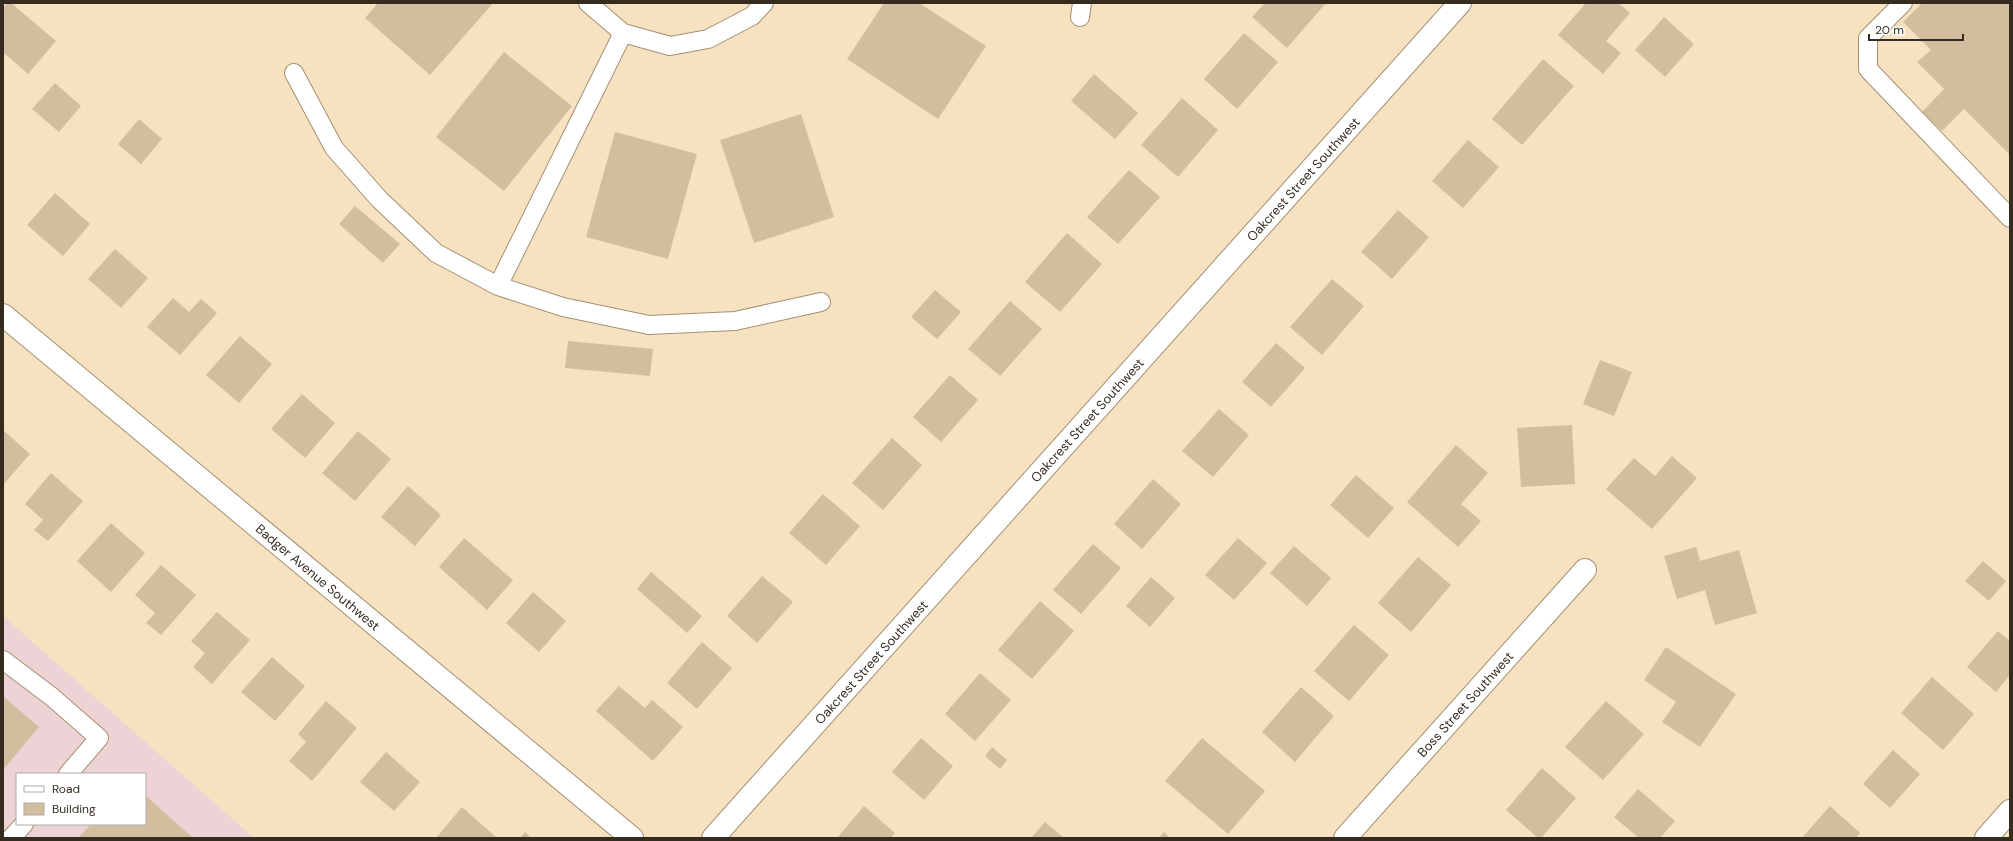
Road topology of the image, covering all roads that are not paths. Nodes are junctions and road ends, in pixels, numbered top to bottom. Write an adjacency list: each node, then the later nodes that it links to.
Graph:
1 (588, 3): 5 (lane)
2 (764, 3): 5 (lane)
3 (1460, 3): 18 (street, Oakcrest Street Southwest)
4 (1903, 3): 7 (lane)
5 (623, 33): 8 (lane)
6 (294, 73): 8 (lane)
7 (2010, 218)
8 (498, 286): 9 (lane)
9 (822, 302)
10 (3, 315): 17 (street, Badger Avenue Southwest)
11 (1585, 570): 19 (street, Boss Street Southwest)
12 (3, 660): 13 (lane)
13 (69, 773)
14 (2010, 811): 20 (street)
15 (23, 825): 16 (lane)
16 (11, 838)
17 (632, 838)
18 (713, 838)
19 (1345, 838)
20 (1986, 838)

